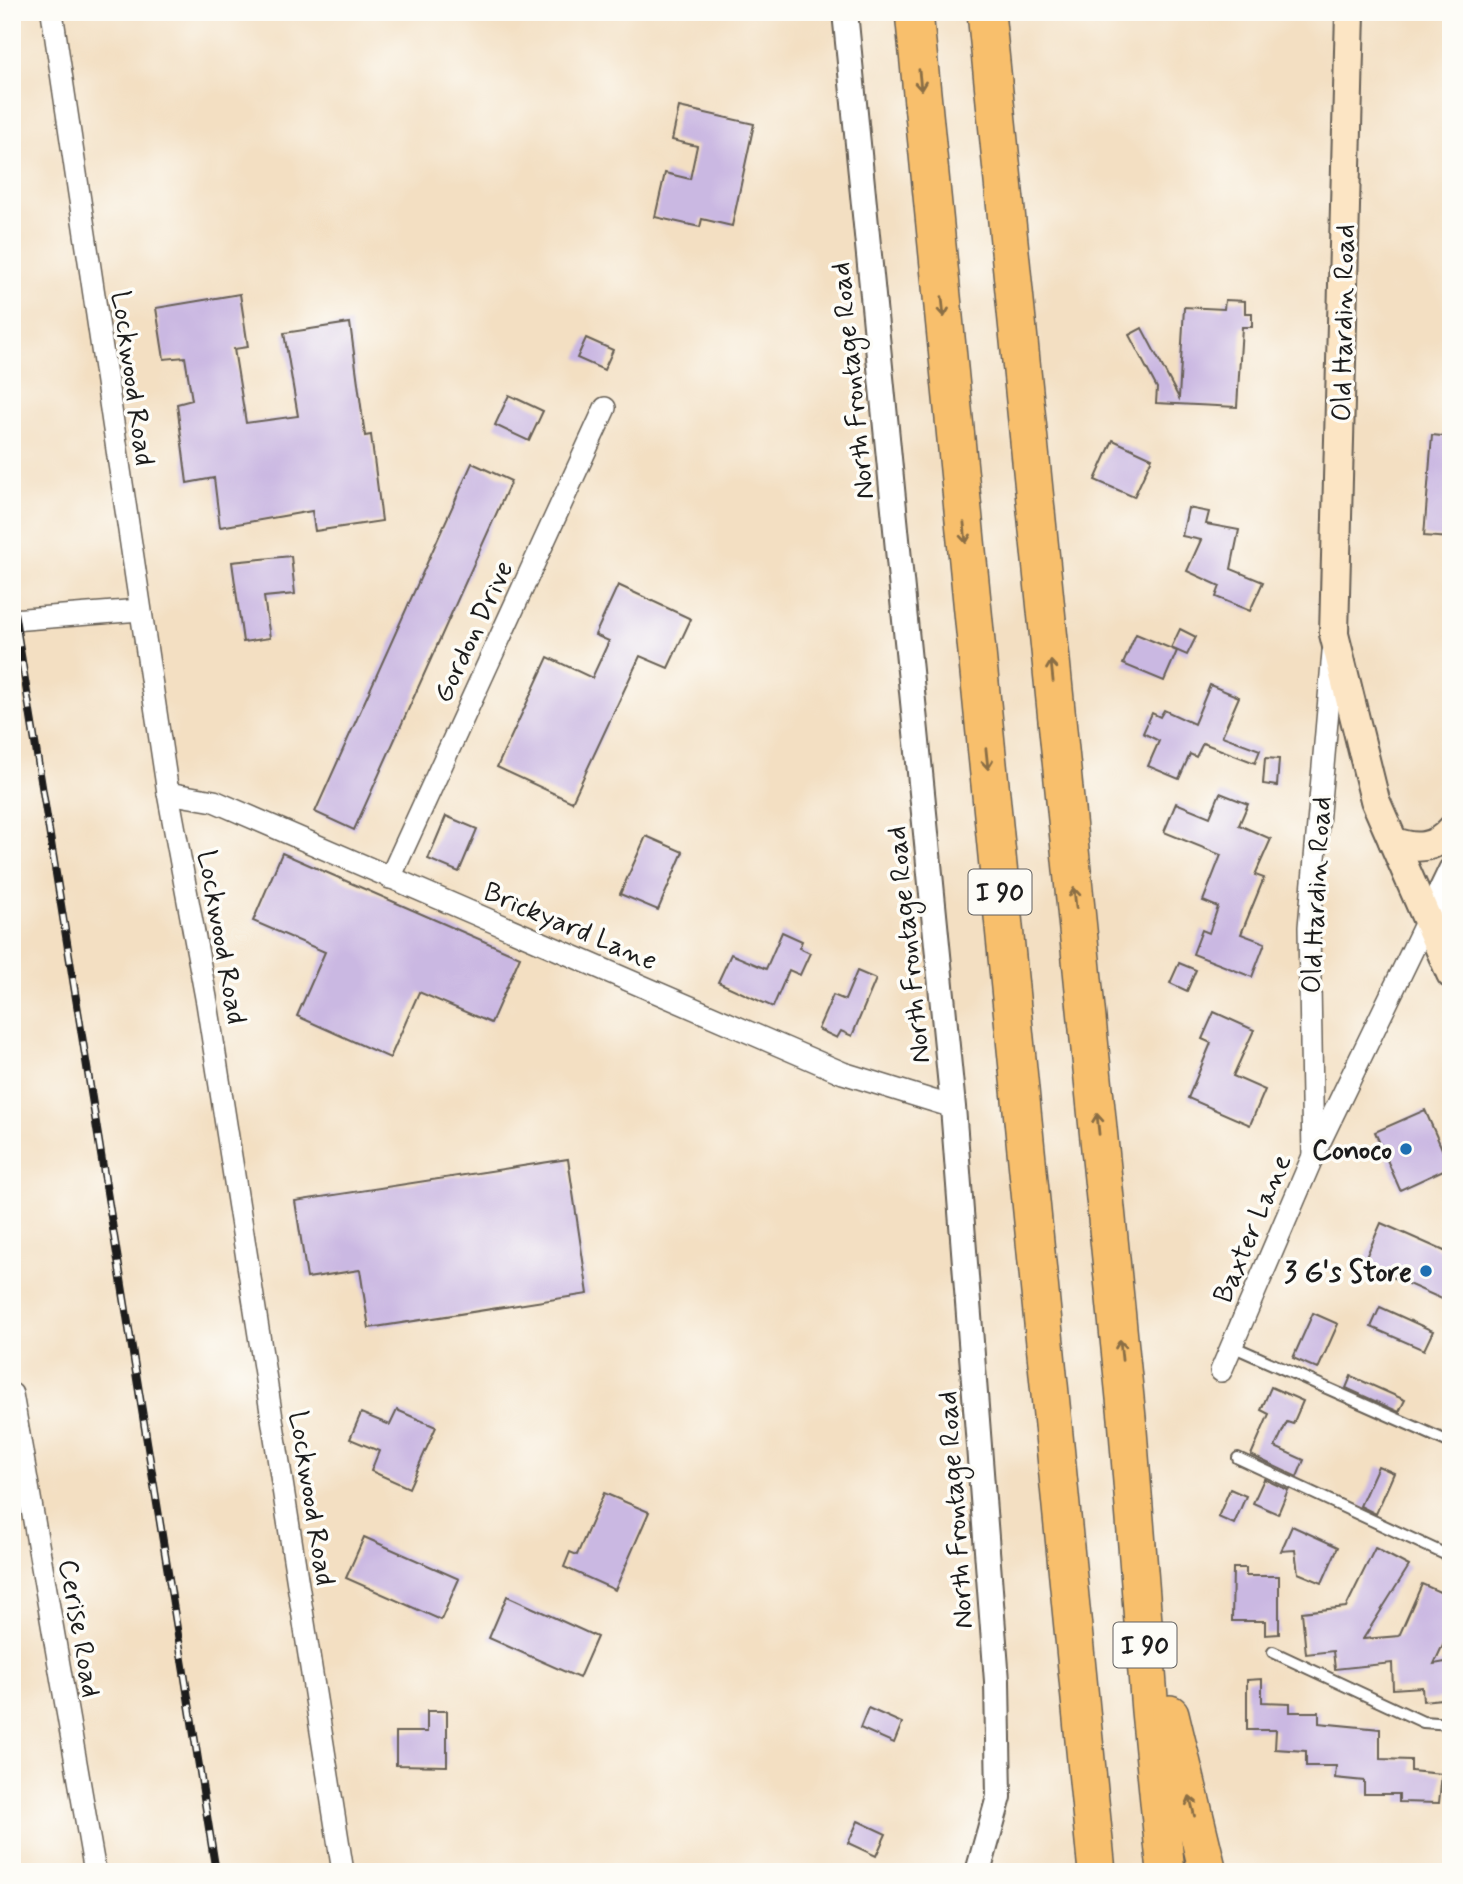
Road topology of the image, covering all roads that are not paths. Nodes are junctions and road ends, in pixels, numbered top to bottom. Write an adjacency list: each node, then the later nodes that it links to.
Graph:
1 (52, 12): 7 (street, Lockwood Road)
2 (845, 12): 17 (street, North Frontage Road)
3 (914, 12): 31 (highway, I 90, one-way to 31)
4 (986, 12): 22 (highway, I 90, one-way to 4)
5 (1350, 12): 9 (main road, Old Hardin Road)
6 (606, 408): 14 (street, Gordon Drive)
7 (140, 610): 8 (street); 10 (street, Lockwood Road)
8 (12, 620)
9 (1334, 634): 12 (main road, Old Hardin Road); 18 (street, Old Hardin Road)
10 (168, 793): 14 (street, Brickyard Lane); 29 (street, Lockwood Road)
11 (1451, 830): 12 (main road)
12 (1393, 841): 15 (main road, Old Hardin Road)
13 (1451, 870): 15 (street)
14 (390, 878): 17 (street, Brickyard Lane)
15 (1427, 920): 16 (main road, Old Hardin Road); 18 (street, Baxter Lane)
16 (1451, 974)
17 (953, 1107): 30 (street, North Frontage Road)
18 (1312, 1156): 19 (street, Baxter Lane)
19 (1232, 1346): 20 (street, Baxter Lane); 23 (lane)
20 (1221, 1371)
21 (12, 1394): 28 (street, Cerise Road)
22 (1127, 1418): 32 (highway, I 90); 33 (highway, one-way to 22)
23 (1451, 1443)
24 (1238, 1458): 25 (lane)
25 (1451, 1557)
26 (1272, 1651): 27 (lane)
27 (1451, 1724)
28 (95, 1872)
29 (343, 1872)
30 (978, 1872)
31 (1094, 1872)
32 (1166, 1872)
33 (1208, 1872)

